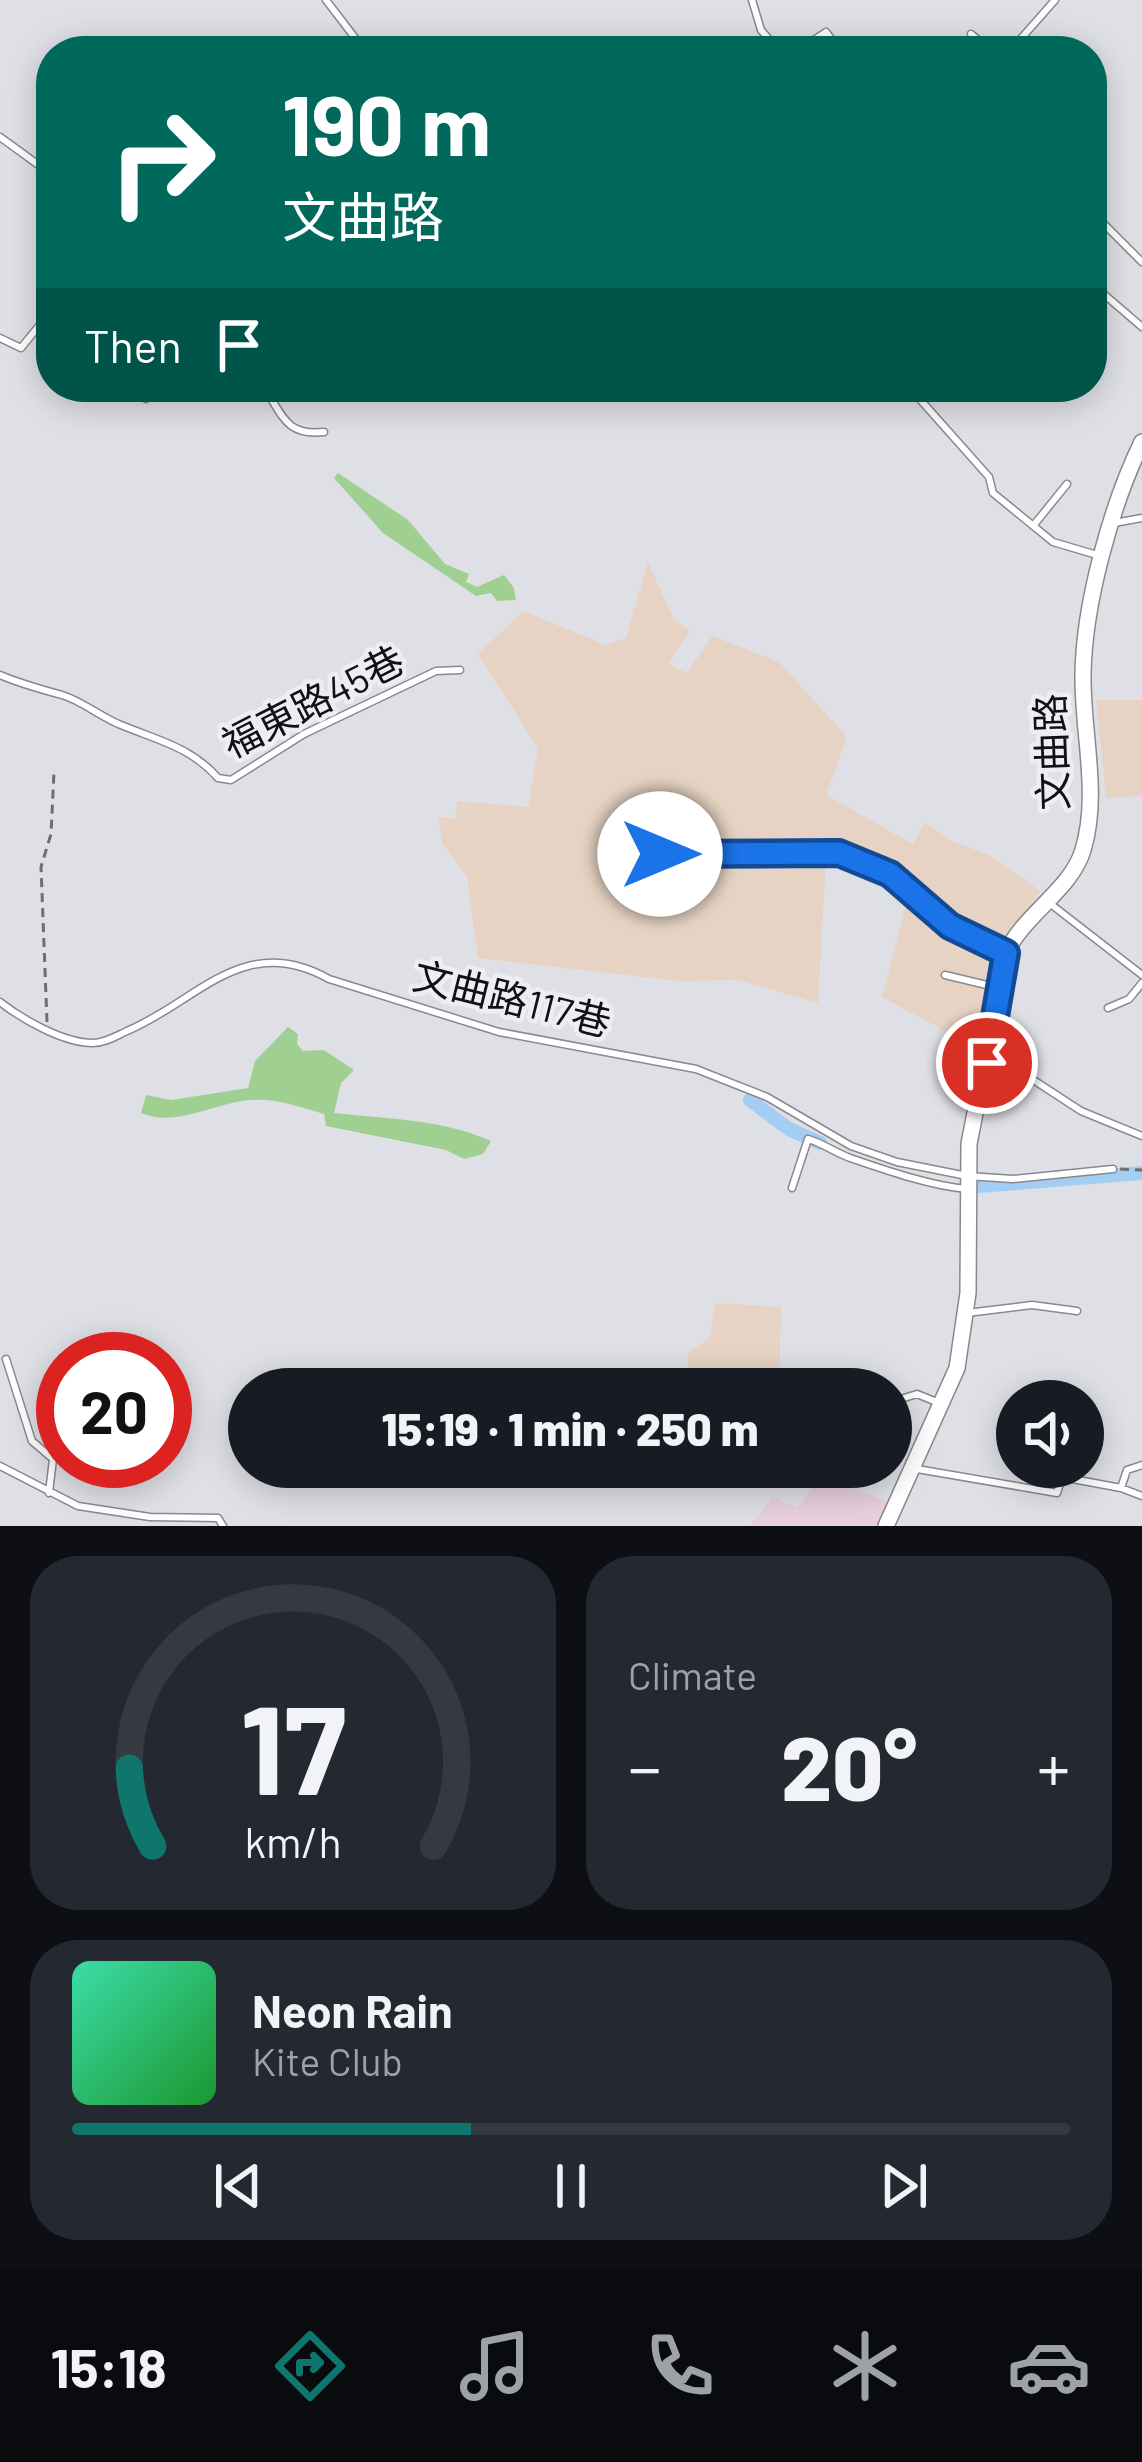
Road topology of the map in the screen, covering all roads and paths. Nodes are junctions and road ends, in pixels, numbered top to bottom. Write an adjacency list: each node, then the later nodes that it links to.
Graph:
1 (326, 0): 5 (lane)
2 (752, 0): 6 (lane)
3 (1055, 0): 8 (lane)
4 (970, 34): 7 (lane)
5 (354, 36)
6 (766, 36)
7 (973, 36)
8 (1023, 36)
9 (0, 137): 10 (lane)
10 (36, 163)
11 (1107, 227): 12 (lane)
12 (1142, 262)
13 (1107, 297): 14 (lane)
14 (1142, 327)
15 (36, 329): 16 (lane)
16 (0, 338)
17 (274, 402): 19 (lane)
18 (922, 402): 24 (lane)
19 (324, 432)
20 (1142, 442): 23 (street, 文曲路)
21 (1067, 484): 24 (lane)
22 (1142, 518): 23 (lane)
23 (1114, 523): 25 (street, 文曲路)
24 (1033, 526): 25 (lane)
25 (1103, 558): 30 (street, 文曲路)
26 (460, 670): 27 (lane, 福東路45巷)
27 (0, 675)
28 (54, 772): 37 (path)
29 (660, 854): 31 (lane)
30 (1045, 899): 31 (street, 文曲路); 33 (lane)
31 (1006, 953): 34 (street, 文曲路)
32 (945, 975): 34 (lane)
33 (1142, 979): 36 (lane)
34 (999, 988): 38 (street, 文曲路)
35 (0, 1002): 37 (lane)
36 (1108, 1009)
37 (48, 1030): 42 (lane, 文曲路117巷)
38 (987, 1063): 39 (lane); 42 (street, 文曲路)
39 (1142, 1136)
40 (1113, 1169): 41 (path); 42 (lane)
41 (1142, 1170)
42 (967, 1183): 43 (lane); 45 (street, 文曲路)
43 (792, 1187)
44 (1077, 1311): 45 (lane)
45 (967, 1312): 48 (street, 文曲路)
46 (6, 1359): 55 (lane)
47 (912, 1396): 48 (lane)
48 (943, 1405): 49 (street, 文曲路)
49 (912, 1462)
50 (1142, 1465): 54 (lane)
51 (0, 1466): 55 (lane)
52 (912, 1469): 54 (lane)
53 (901, 1488): 58 (street, 文曲路)
54 (1121, 1488): 56 (lane)
55 (49, 1493): 57 (lane)
56 (1142, 1496)
57 (223, 1526)
58 (886, 1526)

